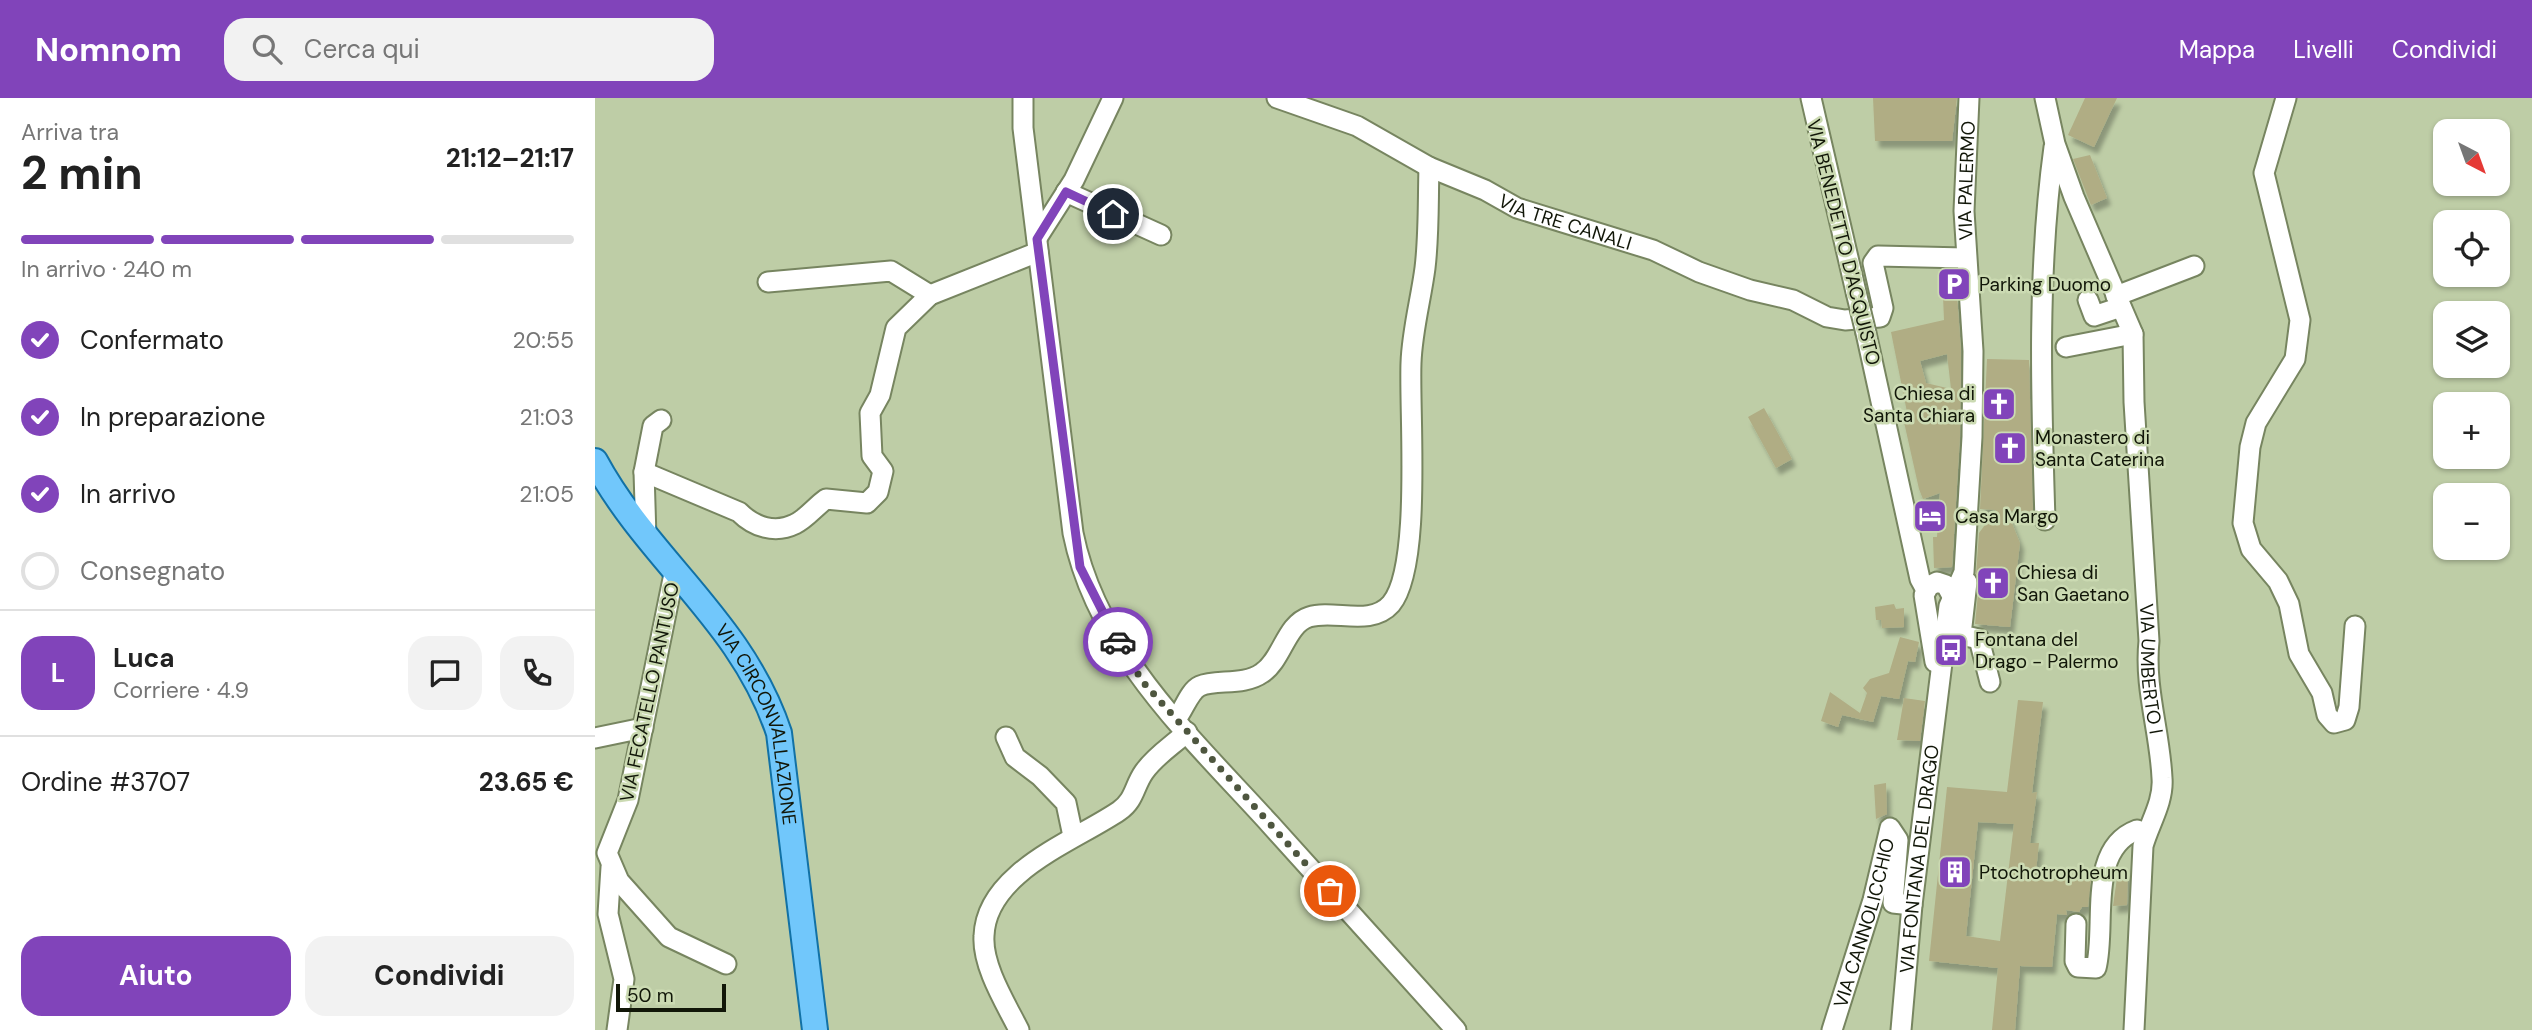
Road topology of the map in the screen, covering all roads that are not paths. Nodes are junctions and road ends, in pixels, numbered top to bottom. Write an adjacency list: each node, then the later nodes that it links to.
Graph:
1 (1023, 98): 12 (street)
2 (1113, 98): 10 (street)
3 (1277, 98): 9 (street, VIA TRE CANALI)
4 (1811, 98): 19 (street, VIA BENEDETTO D'ACQUISTO, bridge)
5 (1969, 98): 13 (street, VIA PALERMO)
6 (2045, 98): 8 (street, VIA UMBERTO I)
7 (2286, 98): 31 (street)
8 (2055, 144): 18 (street, VIA UMBERTO I); 25 (street)
9 (1429, 167): 19 (street, VIA TRE CANALI); 34 (street)
10 (1066, 192): 11 (street); 12 (street)
11 (1161, 235)
12 (1038, 245): 16 (street); 34 (street)
13 (1965, 258): 19 (street); 28 (street, VIA PALERMO)
14 (2194, 266): 18 (street)
15 (768, 282): 16 (street)
16 (930, 295): 24 (street)
17 (2088, 300): 18 (street)
18 (2119, 301): 20 (street, VIA UMBERTO I)
19 (1865, 326): 29 (street, VIA BENEDETTO D'ACQUISTO)
20 (2133, 334): 21 (street); 38 (street, VIA UMBERTO I)
21 (2066, 347)
22 (661, 420): 24 (street)
23 (595, 461): 26 (main road, VIA CIRCONVALLAZIONE)
24 (644, 472): 26 (street)
25 (2045, 520)
26 (646, 537): 27 (main road, VIA CIRCONVALLAZIONE)
27 (675, 569): 35 (street, VIA FECATELLO PANTUSO); 45 (main road, VIA CIRCONVALLAZIONE)
28 (1964, 572): 30 (street, VIA PALERMO); 32 (street)
29 (1926, 598): 30 (street); 33 (street, VIA FONTANA DEL DRAGO)
30 (1950, 601): 33 (street, VIA FONTANA DEL DRAGO)
31 (2355, 626)
32 (1990, 682)
33 (1939, 689): 41 (street, VIA FONTANA DEL DRAGO)
34 (1181, 725): 39 (street); 47 (street)
35 (643, 728): 37 (street); 40 (street, VIA FECATELLO PANTUSO)
36 (1006, 737): 39 (street)
37 (595, 738)
38 (2146, 834): 42 (street); 50 (street, VIA UMBERTO I)
39 (1073, 836): 46 (street)
40 (611, 863): 43 (street); 44 (street, VIA FECATELLO PANTUSO)
41 (1912, 905): 48 (street, VIA CANNOLICCHIO); 49 (street, VIA FONTANA DEL DRAGO)
42 (2076, 925)
43 (726, 964)
44 (617, 1030)
45 (815, 1030)
46 (1019, 1030)
47 (1456, 1030)
48 (1832, 1030)
49 (1901, 1030)
50 (2134, 1030)

